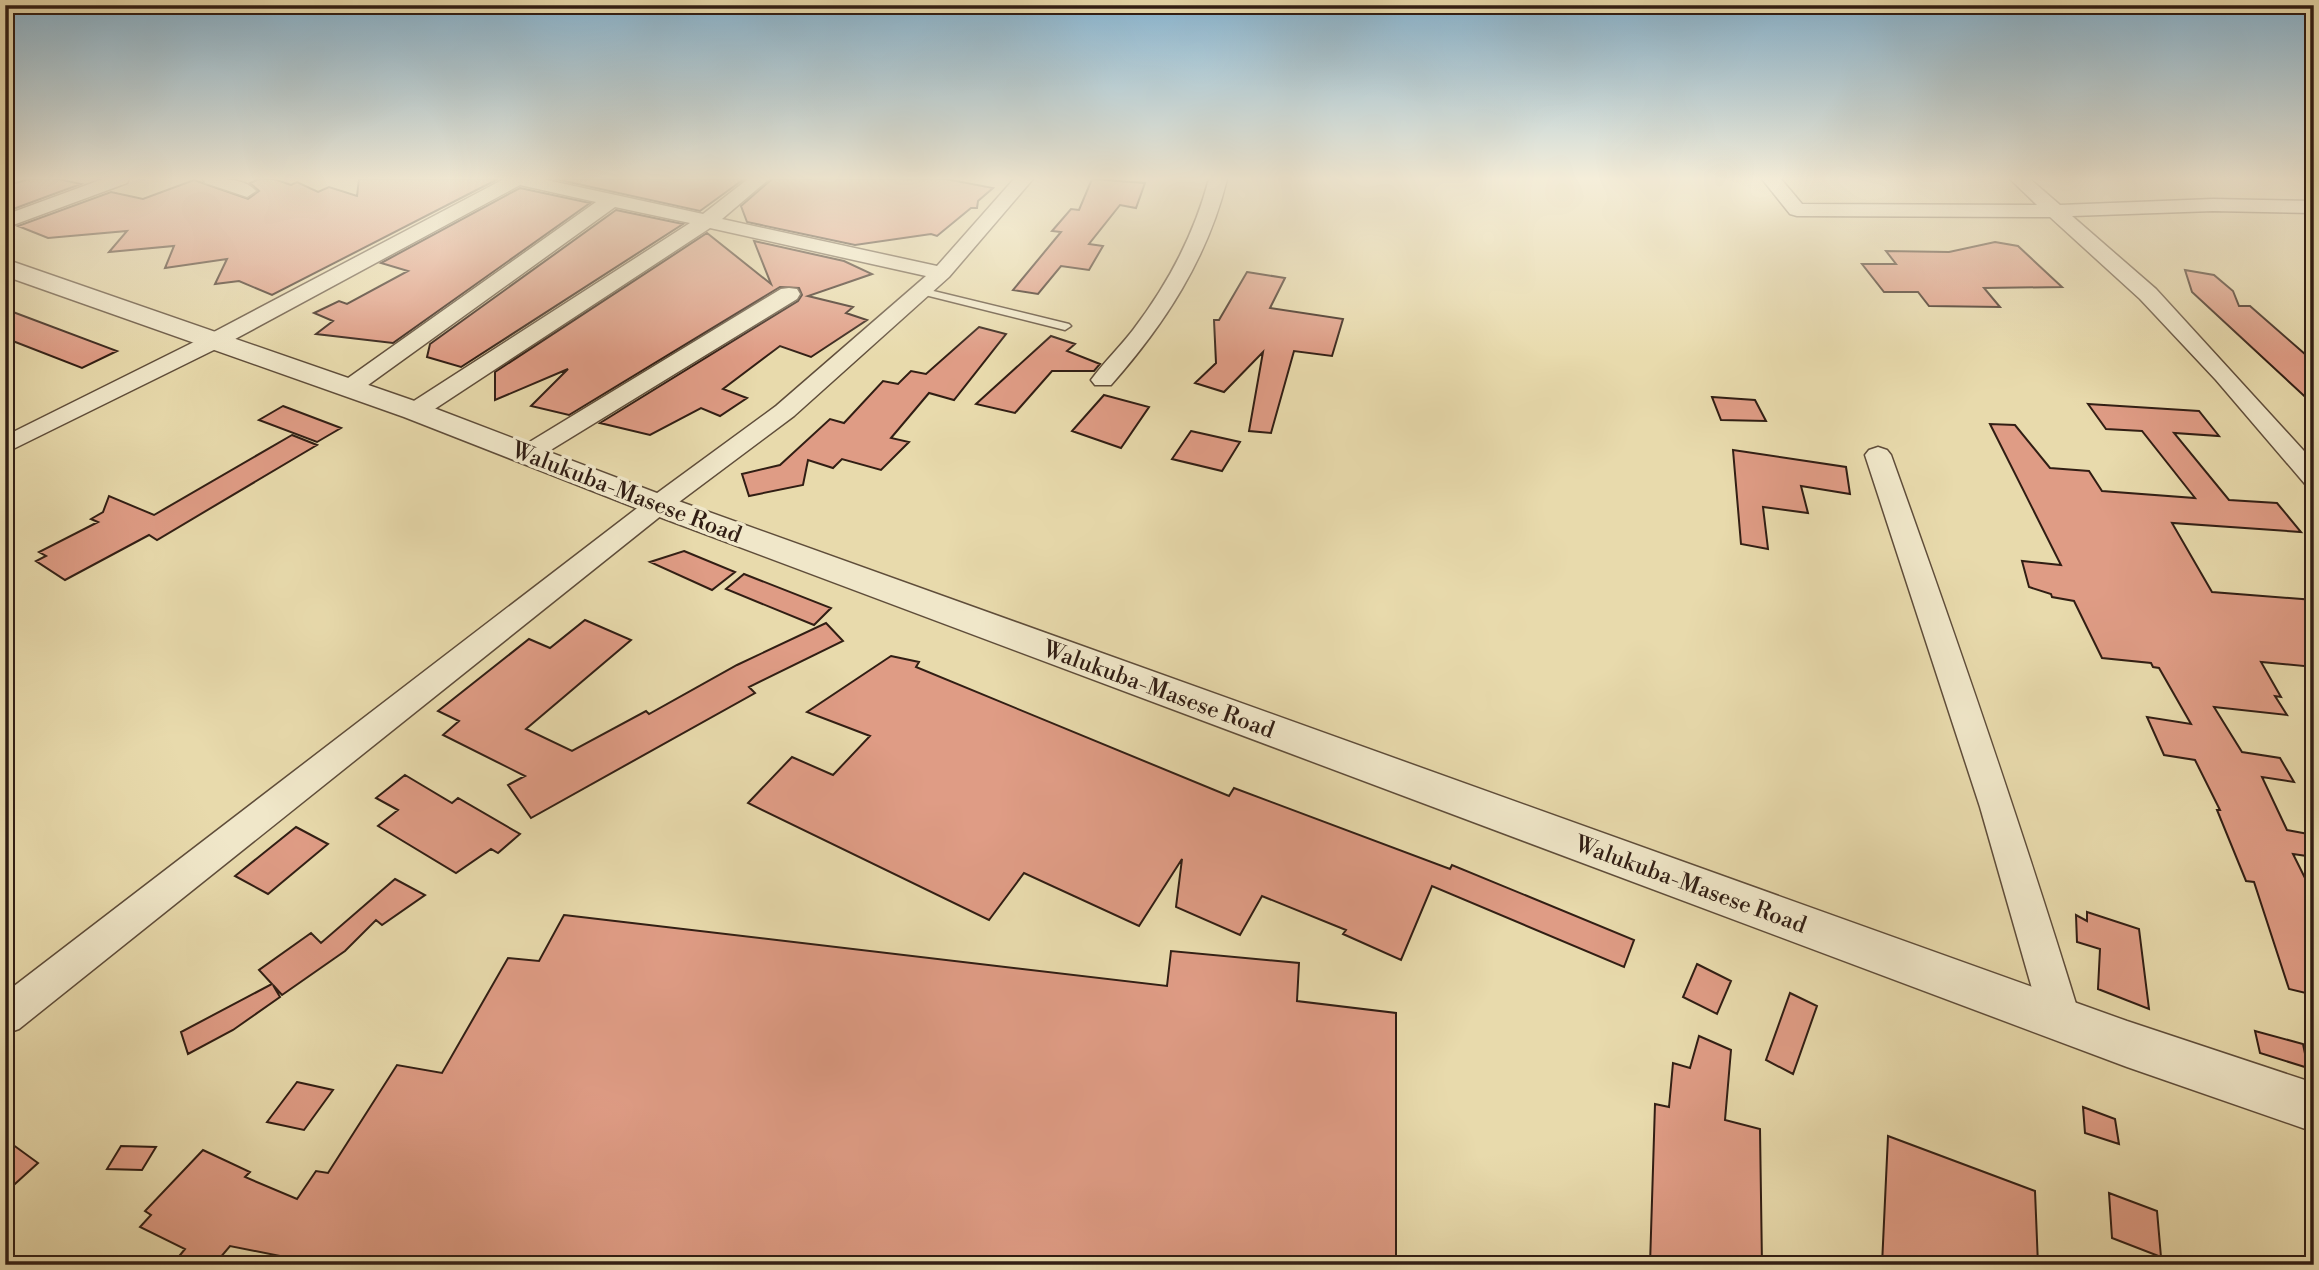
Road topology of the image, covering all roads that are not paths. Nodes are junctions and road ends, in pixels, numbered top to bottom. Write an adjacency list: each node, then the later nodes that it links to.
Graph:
1 (406, 238): 12 (street)
2 (558, 238): 14 (street)
3 (680, 238): 15 (street)
4 (774, 238): 9 (street)
5 (970, 238): 9 (street)
6 (1199, 238): 13 (street)
7 (2086, 238): 19 (street)
8 (5, 267): 12 (street, Walukuba-Masese Road)
9 (931, 282): 11 (lane); 20 (street)
10 (789, 294): 17 (street)
11 (1065, 326)
12 (216, 340): 14 (street, Walukuba-Masese Road); 16 (street)
13 (1103, 380)
14 (349, 388): 15 (street, Walukuba-Masese Road)
15 (415, 411): 17 (street, Walukuba-Masese Road)
16 (5, 446)
17 (527, 454): 20 (street, Walukuba-Masese Road)
18 (1878, 455): 22 (street)
19 (2314, 478)
20 (658, 505): 21 (street); 22 (street, Walukuba-Masese Road)
21 (5, 1016)
22 (2061, 1020): 23 (street, Walukuba-Masese Road)
23 (2314, 1108)

